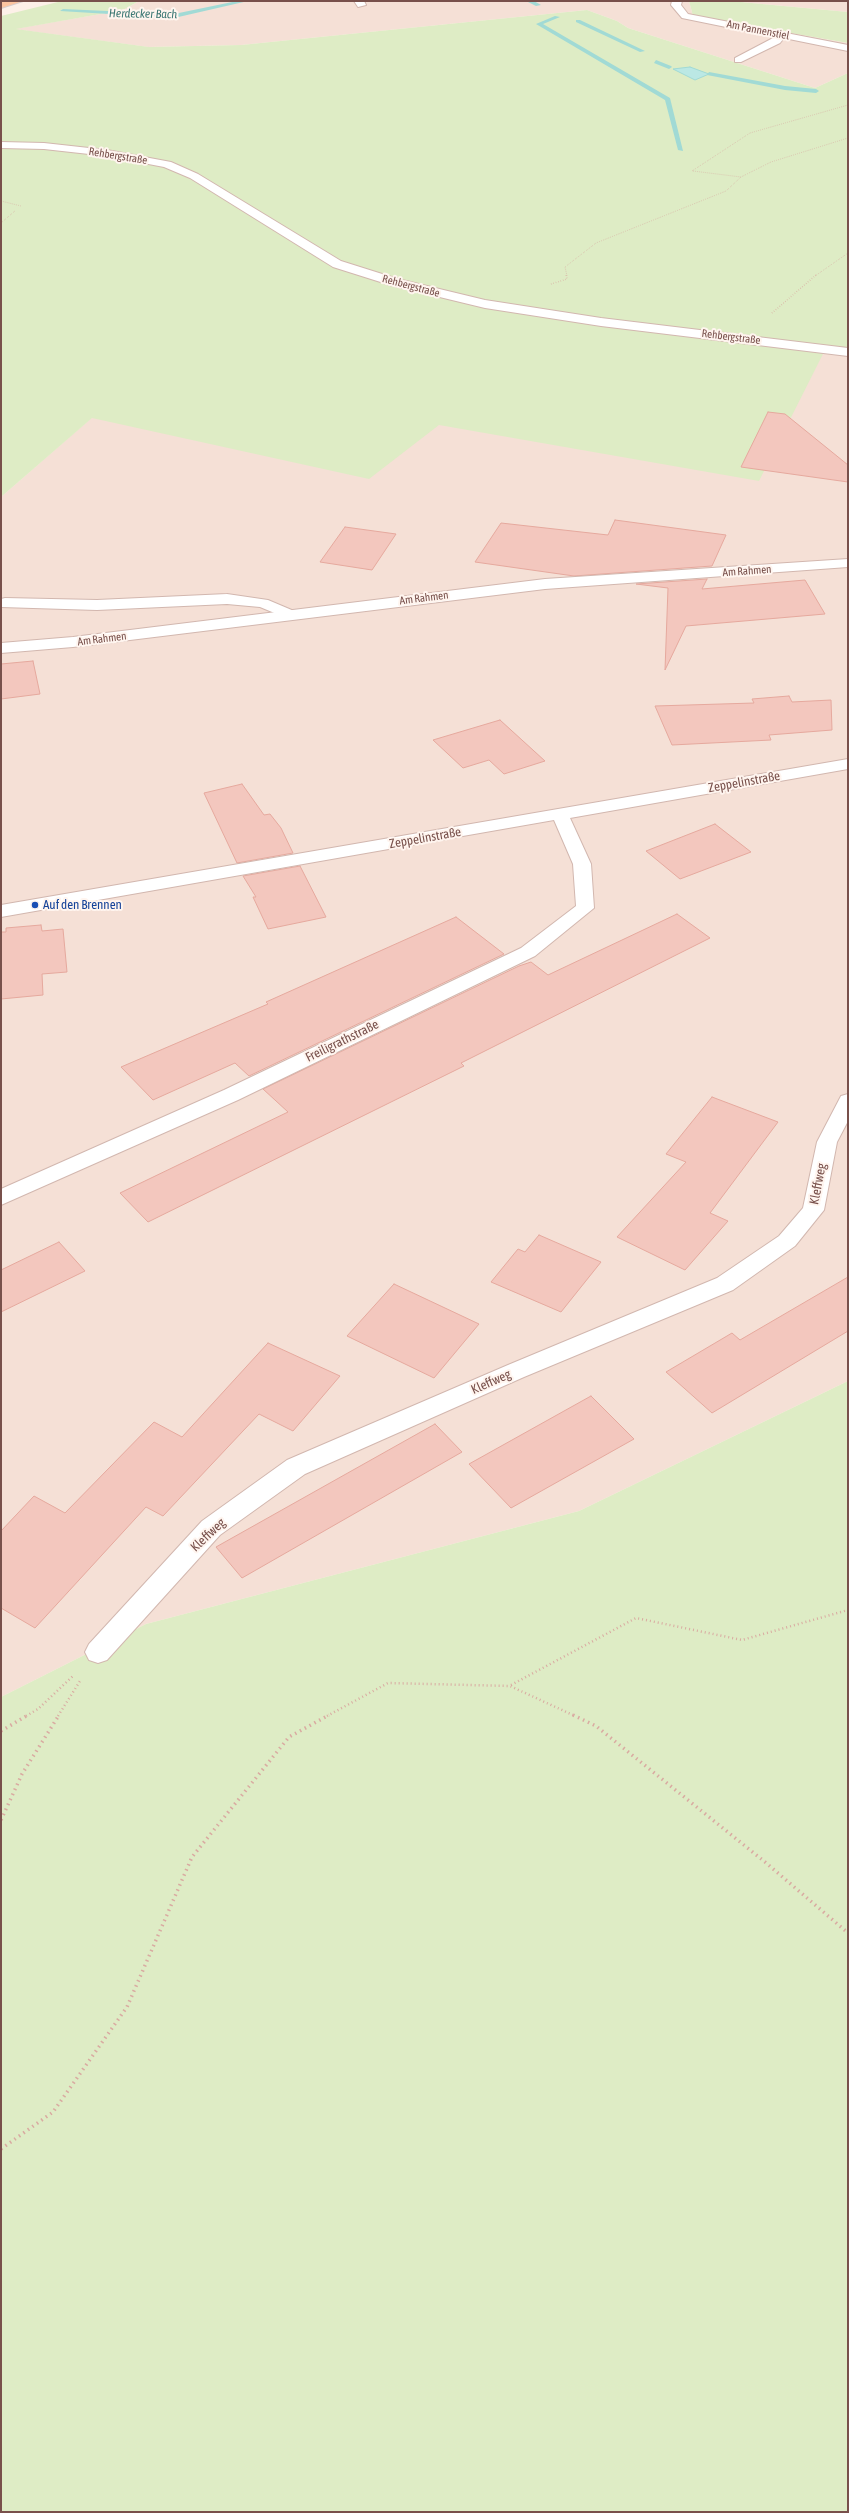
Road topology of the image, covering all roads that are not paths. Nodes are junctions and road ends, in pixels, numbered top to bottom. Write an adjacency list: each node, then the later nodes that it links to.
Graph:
1 (18, 1): 3 (main road)
2 (676, 1): 4 (street, Am Pannenstiel)
3 (1, 5)
4 (781, 35): 5 (street, Am Pannenstiel); 6 (street)
5 (848, 48)
6 (738, 60)
7 (1, 145): 8 (street, Rehbergstraße)
8 (848, 352)
9 (848, 563): 11 (street, Am Rahmen)
10 (5, 603): 11 (street)
11 (289, 614): 12 (street, Am Rahmen)
12 (1, 648)
13 (848, 764): 14 (street, Zeppelinstraße)
14 (560, 815): 15 (street, Zeppelinstraße); 17 (street, Freiligrathstraße)
15 (1, 911)
16 (848, 1101): 18 (street, Kleffweg)
17 (1, 1198)
18 (98, 1652)

